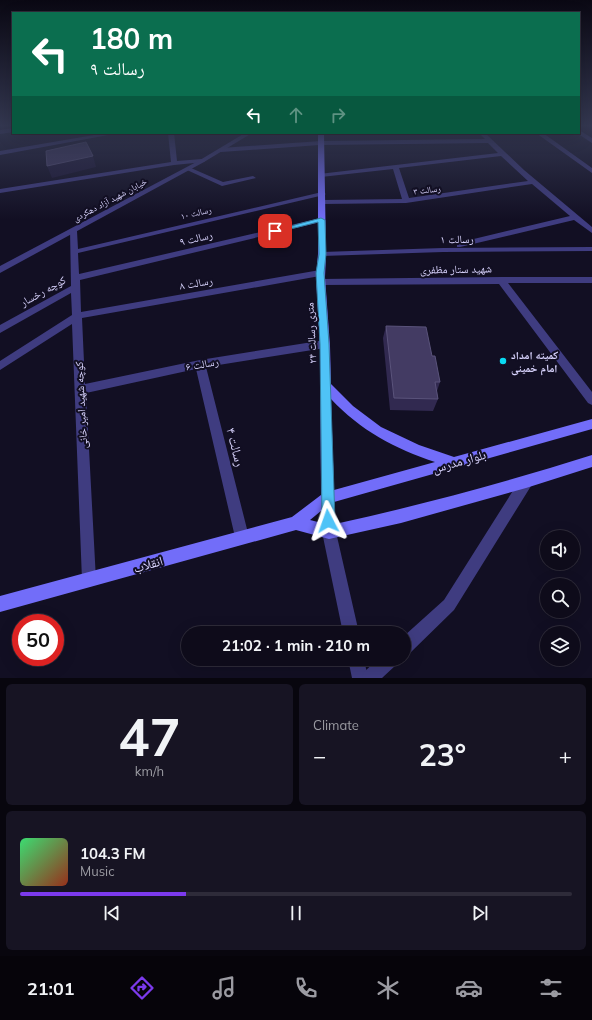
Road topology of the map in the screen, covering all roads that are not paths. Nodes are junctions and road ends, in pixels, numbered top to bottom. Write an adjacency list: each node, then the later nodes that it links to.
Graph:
1 (173, 157): 8 (street)
2 (210, 157): 7 (street, خیابان شهید آزاد دهکردی)
3 (321, 157): 12 (main road, ۲۴ متری رسالت)
4 (478, 157): 9 (street)
5 (505, 157): 14 (street)
6 (572, 157): 11 (street)
7 (202, 161): 8 (street); 10 (street, خیابان شهید آزاد دهکردی)
8 (174, 163): 15 (street)
9 (395, 166): 12 (street); 17 (street)
10 (189, 169): 13 (street); 20 (street, خیابان شهید آزاد دهکردی)
11 (592, 171)
12 (321, 175): 16 (main road, ۲۴ متری رسالت)
13 (254, 178)
14 (533, 182): 17 (street, رسالت ۳); 18 (street)
15 (0, 191)
16 (322, 198): 17 (street, رسالت ۳); 19 (main road, ۲۴ متری رسالت); 24 (street, رسالت ۱۰)
17 (406, 201)
18 (576, 217): 21 (street); 23 (street)
19 (321, 220): 25 (main road, ۲۴ متری رسالت); 30 (street, رسالت ۹)
20 (74, 231): 24 (street, کوچه شهید امیر خانی); 26 (street, خیابان شهید آزاد دهکردی)
21 (592, 231)
22 (592, 249): 23 (street, رسالت ۱)
23 (443, 250): 25 (street, رسالت ۱)
24 (74, 252): 30 (street, کوچه شهید امیر خانی)
25 (322, 254): 27 (main road, ۲۴ متری رسالت)
26 (0, 270)
27 (320, 278): 28 (street, شهید ستار مظفری); 31 (street, رسالت ۸); 33 (main road, ۲۴ متری رسالت)
28 (501, 280): 29 (street, شهید ستار مظفری); 38 (street)
29 (592, 280)
30 (76, 282): 31 (street, کوچه شهید امیر خانی); 32 (street, کوچه رخسار)
31 (77, 316): 35 (street); 37 (street, کوچه شهید امیر خانی)
32 (0, 329)
33 (325, 344): 34 (street, رسالت ۶); 36 (main road, ۲۴ متری رسالت)
34 (200, 364): 37 (street, رسالت ۶); 46 (street, رسالت ۴)
35 (0, 366)
36 (325, 385): 41 (main road); 43 (main road, ۲۴ متری رسالت)
37 (80, 390): 47 (street, کوچه شهید امیر خانی)
38 (592, 400)
39 (592, 424): 41 (main road, بلوار مدرس)
40 (591, 462): 42 (main road)
41 (455, 463): 43 (main road, بلوار مدرس)
42 (526, 482): 45 (main road); 50 (street)
43 (327, 498): 44 (main road, انقلاب); 45 (main road, ۲۴ متری رسالت)
44 (296, 523): 45 (main road, انقلاب); 46 (main road, انقلاب)
45 (329, 532): 49 (street)
46 (242, 537): 47 (main road, انقلاب)
47 (89, 580): 48 (main road, انقلاب)
48 (0, 604)
49 (349, 626)
50 (411, 641)
51 (357, 666): 53 (street)
52 (383, 666): 54 (street)
53 (360, 678)
54 (370, 678)

